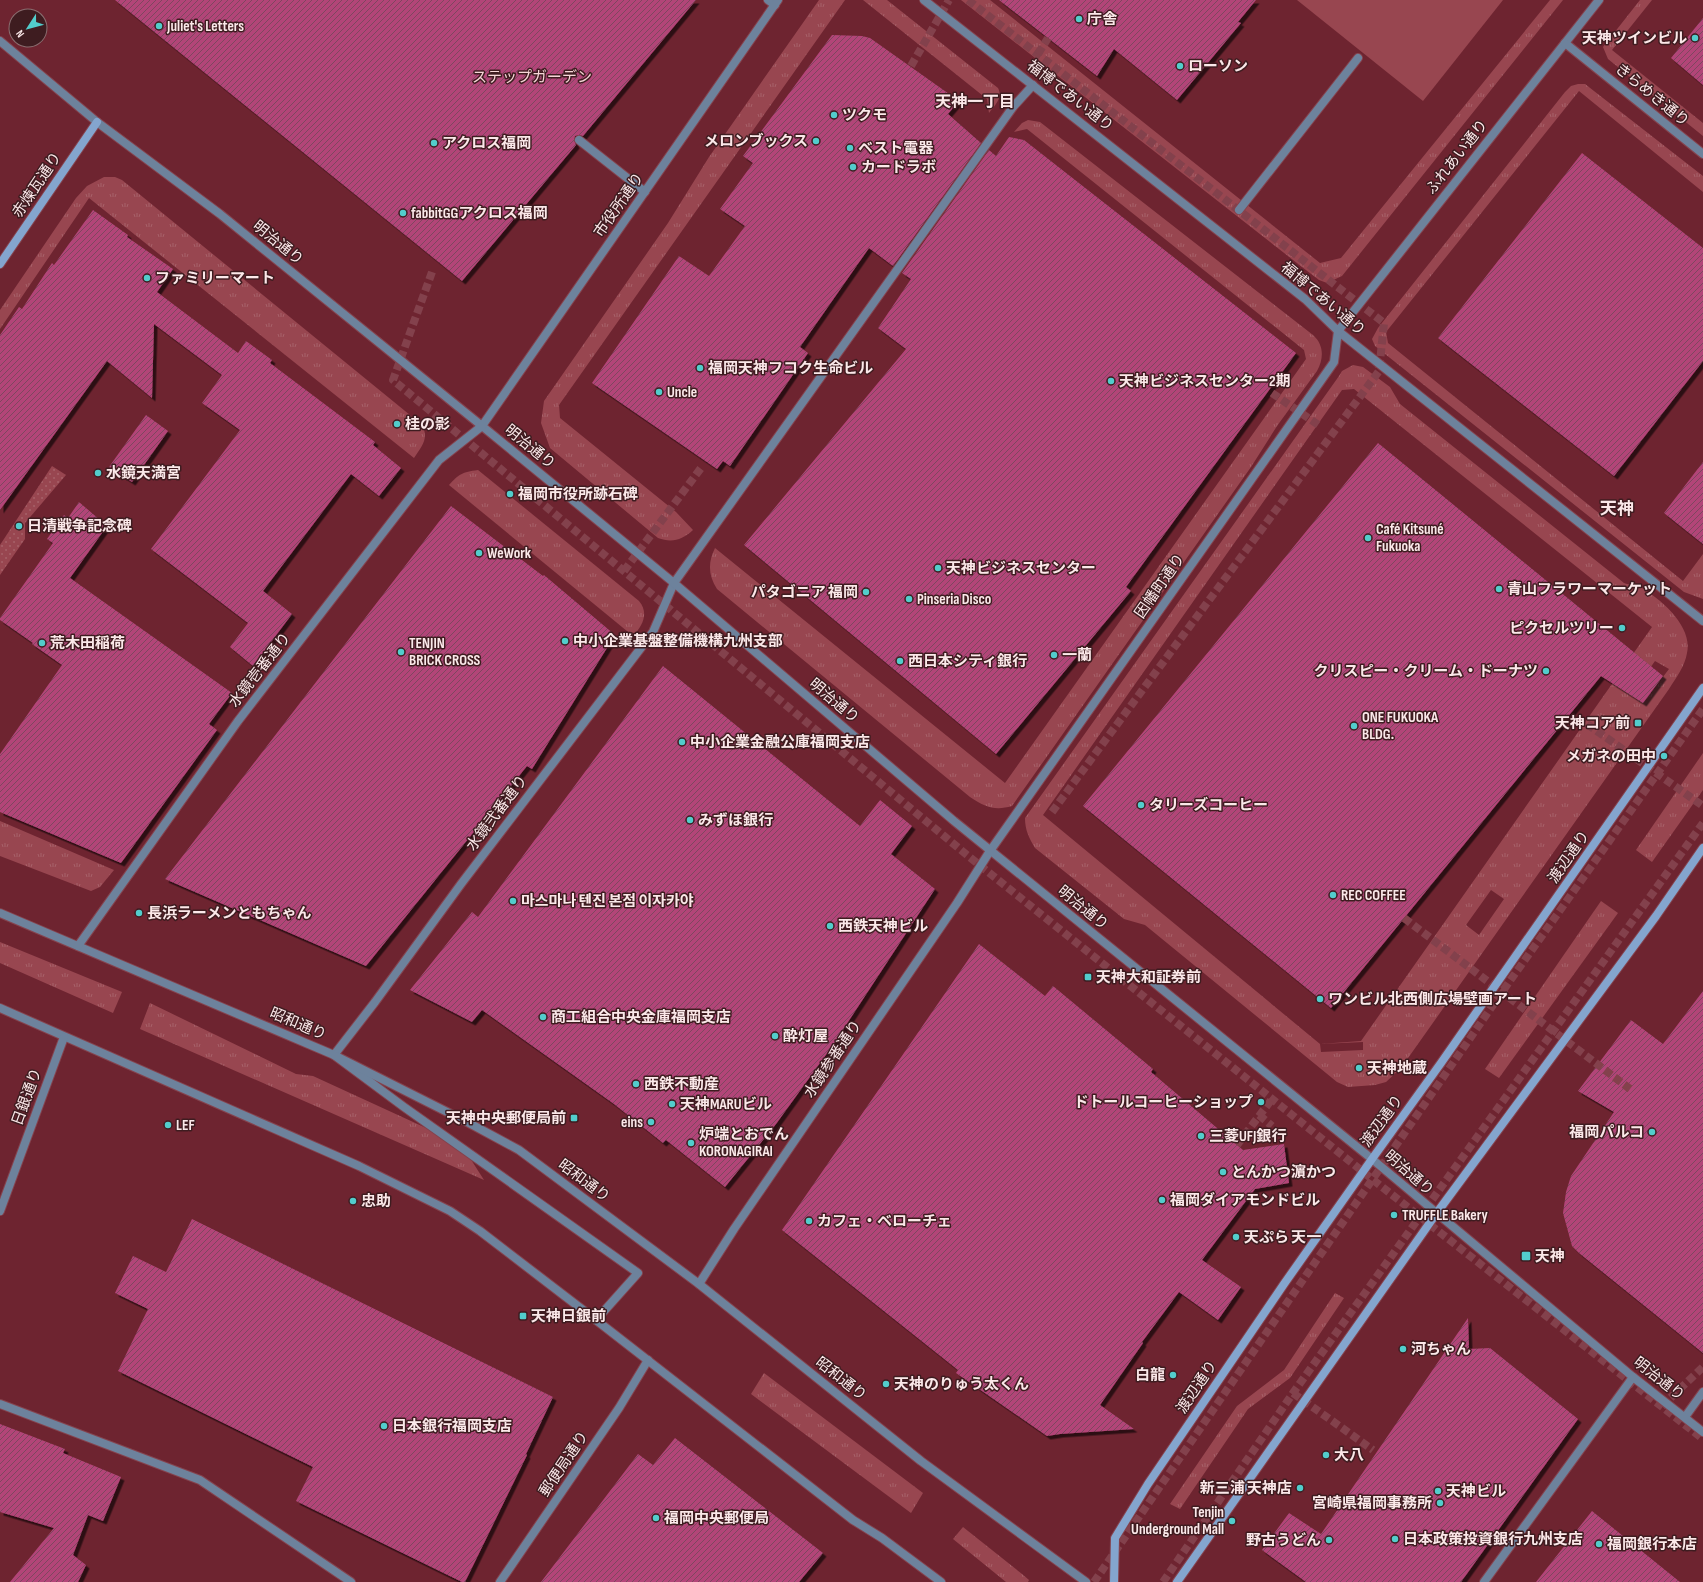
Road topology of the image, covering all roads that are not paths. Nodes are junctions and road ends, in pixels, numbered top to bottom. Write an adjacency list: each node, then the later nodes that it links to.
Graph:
1 (768, 0): 4 (street)
2 (924, 0): 8 (street, 福博であい通り)
3 (1599, 0): 6 (street, ふれあい通り)
4 (777, 3): 12 (street, 市役所通り)
5 (0, 40): 9 (street, 明治通り)
6 (1565, 43): 11 (street, きらめき通り); 15 (street, ふれあい通り)
7 (1358, 58): 13 (street)
8 (1033, 85): 15 (street, 福博であい通り); 17 (street, 水鏡弐番通り)
9 (97, 122): 14 (main road, 赤煉瓦通り); 16 (street, 明治通り)
10 (579, 140): 12 (street)
11 (1703, 154)
12 (645, 192): 16 (street, 市役所通り)
13 (1239, 210)
14 (0, 264)
15 (1338, 331): 18 (street, 福博であい通り); 21 (street, 因幡町通り)
16 (482, 426): 17 (street, 明治通り); 23 (street, 水鏡壱番通り)
17 (674, 583): 21 (street, 明治通り); 26 (street, 水鏡弐番通り)
18 (1703, 621)
19 (1703, 688): 27 (main road, 渡辺通り)
20 (1703, 848): 29 (main road)
21 (990, 851): 27 (street, 明治通り); 30 (street, 水鏡参番通り)
22 (0, 913): 23 (street, 昭和通り)
23 (78, 946): 26 (street, 昭和通り)
24 (0, 1008): 25 (street)
25 (64, 1037): 28 (street, 日銀通り); 31 (street)
26 (334, 1055): 30 (street, 昭和通り); 31 (street)
27 (1372, 1159): 29 (street, 明治通り); 42 (main road, 渡辺通り)
28 (0, 1211)
29 (1436, 1214): 33 (street, 明治通り); 43 (main road)
30 (699, 1284): 41 (street, 昭和通り)
31 (596, 1320): 32 (street)
32 (648, 1360): 39 (street, 郵便局通り); 40 (street)
33 (1633, 1377): 36 (street, 明治通り); 44 (street)
34 (1703, 1392): 36 (street)
35 (0, 1404): 38 (street)
36 (1685, 1417): 37 (street, 明治通り)
37 (1703, 1432)
38 (350, 1582)
39 (500, 1582)
40 (941, 1582)
41 (1086, 1582)
42 (1114, 1582)
43 (1177, 1582)
44 (1484, 1582)

